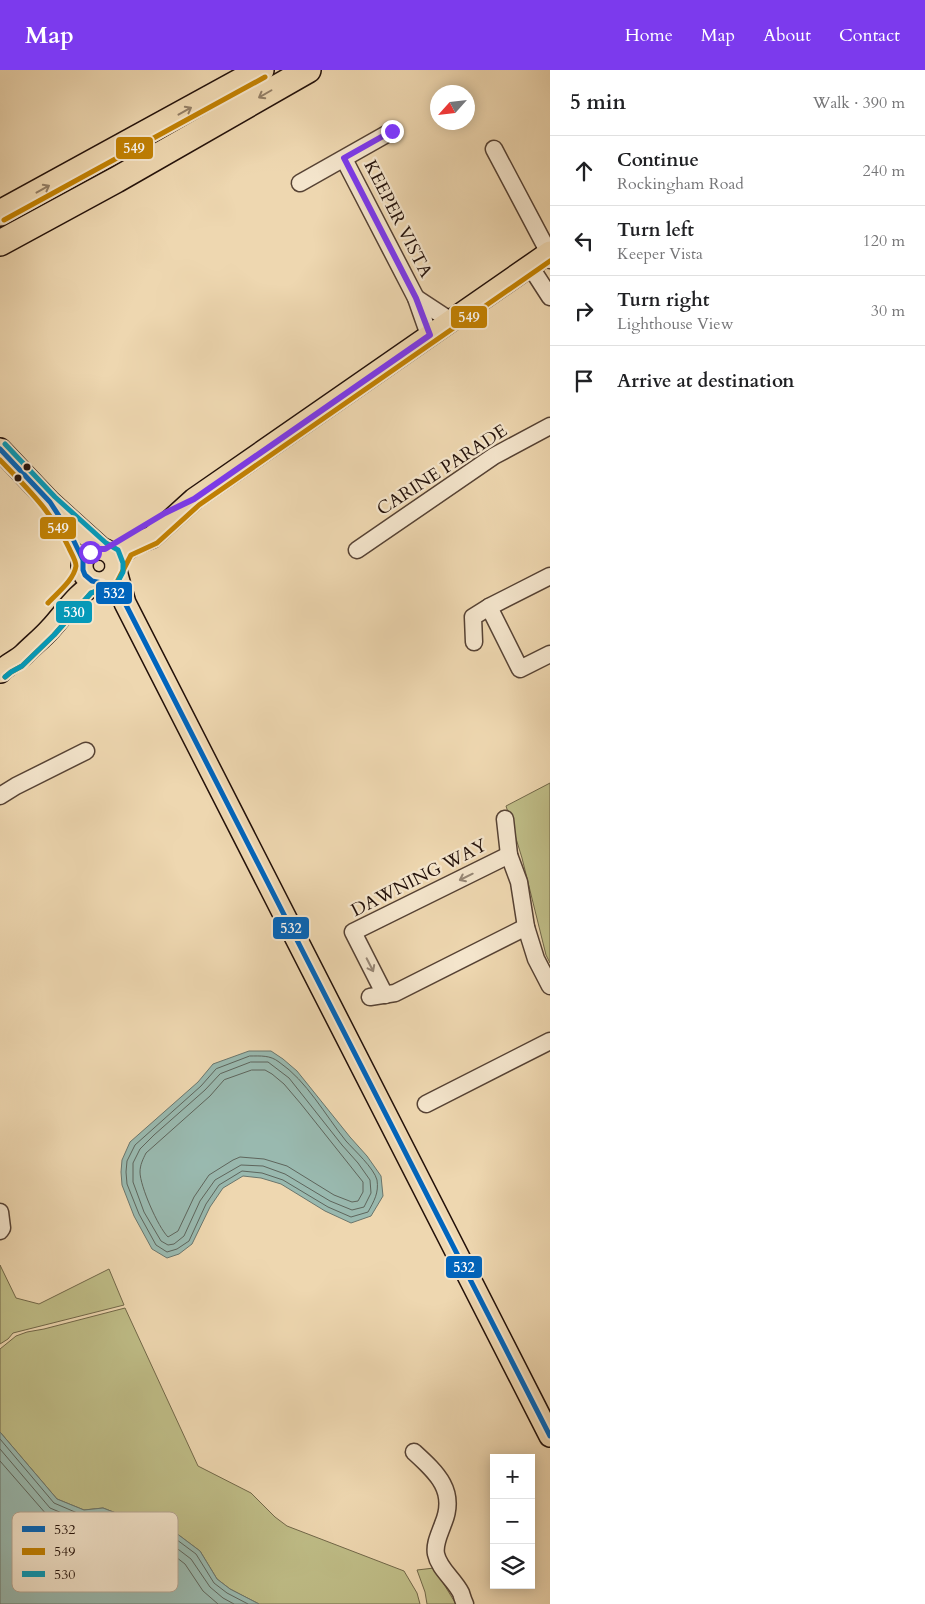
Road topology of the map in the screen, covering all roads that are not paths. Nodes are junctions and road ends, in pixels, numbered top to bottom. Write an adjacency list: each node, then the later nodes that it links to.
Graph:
1 (261, 70): 7 (highway, one-way to 1)
2 (308, 70): 8 (highway, one-way to 8)
3 (392, 131): 5 (street)
4 (494, 149): 9 (street)
5 (344, 158): 6 (street); 11 (street, KEEPER VISTA)
6 (300, 183)
7 (0, 213)
8 (0, 243)
9 (545, 258): 10 (street); 12 (main road)
10 (550, 297)
11 (416, 298): 12 (street, KEEPER VISTA); 13 (street, KEEPER VISTA)
12 (451, 321): 13 (main road)
13 (430, 335): 17 (main road)
14 (550, 426): 16 (street, CARINE PARADE)
15 (0, 449): 17 (main road)
16 (357, 550)
17 (101, 566): 22 (main road); 33 (main road)
18 (550, 576): 19 (street)
19 (489, 607): 20 (street); 21 (street)
20 (474, 642)
21 (550, 654)
22 (3, 669)
23 (86, 751): 24 (street)
24 (0, 796)
25 (505, 819): 26 (street)
26 (509, 855): 27 (street); 27 (street, DAWNING WAY, one-way to 27)
27 (526, 927): 28 (street)
28 (550, 986)
29 (550, 1041): 30 (street)
30 (426, 1104)
31 (0, 1212): 32 (street)
32 (0, 1230)
33 (550, 1436)
34 (414, 1452): 35 (street)
35 (465, 1604)

